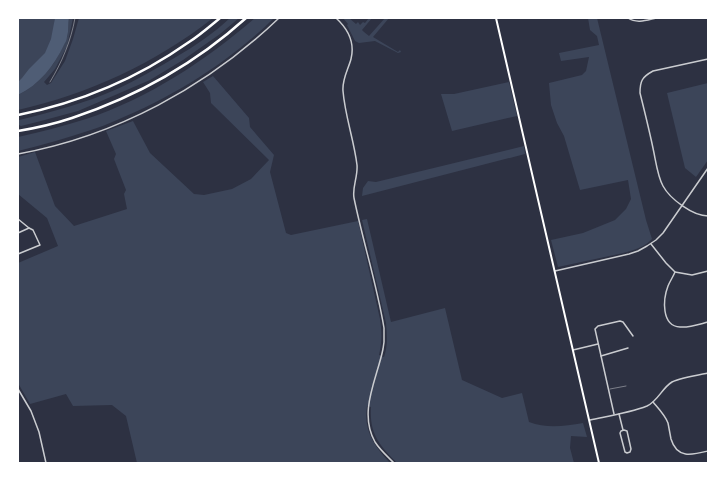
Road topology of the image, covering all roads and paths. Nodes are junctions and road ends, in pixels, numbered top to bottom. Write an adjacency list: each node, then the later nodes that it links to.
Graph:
1 (74, 18): 10 (lane)
2 (220, 18): 11 (highway)
3 (246, 18): 12 (highway)
4 (279, 18): 13 (street)
5 (336, 18): 42 (street)
6 (496, 18): 22 (main road)
7 (628, 18): 8 (street)
8 (656, 18)
9 (708, 59): 15 (street)
10 (50, 82)
11 (18, 115)
12 (18, 131)
13 (18, 154)
14 (708, 168): 15 (street)
15 (682, 205): 16 (street); 20 (street)
16 (708, 216)
17 (18, 219): 18 (street)
18 (29, 228): 19 (street); 21 (street)
19 (18, 233)
20 (651, 244): 22 (street); 24 (street)
21 (18, 254)
22 (555, 271): 29 (main road)
23 (708, 271): 24 (street)
24 (675, 272): 25 (street)
25 (708, 322)
26 (633, 336): 27 (street)
27 (598, 344): 29 (street); 30 (street)
28 (628, 348): 30 (street)
29 (573, 350): 38 (main road)
30 (601, 356): 34 (street)
31 (708, 373): 35 (street)
32 (626, 386): 34 (lane)
33 (18, 389): 41 (street)
34 (609, 390): 36 (street)
35 (653, 402): 37 (street); 40 (street)
36 (614, 414): 37 (street); 38 (street)
37 (619, 414): 39 (street)
38 (590, 420): 43 (main road)
39 (623, 430): 39 (street)
40 (708, 451)
41 (46, 463)
42 (394, 463)
43 (599, 463)

